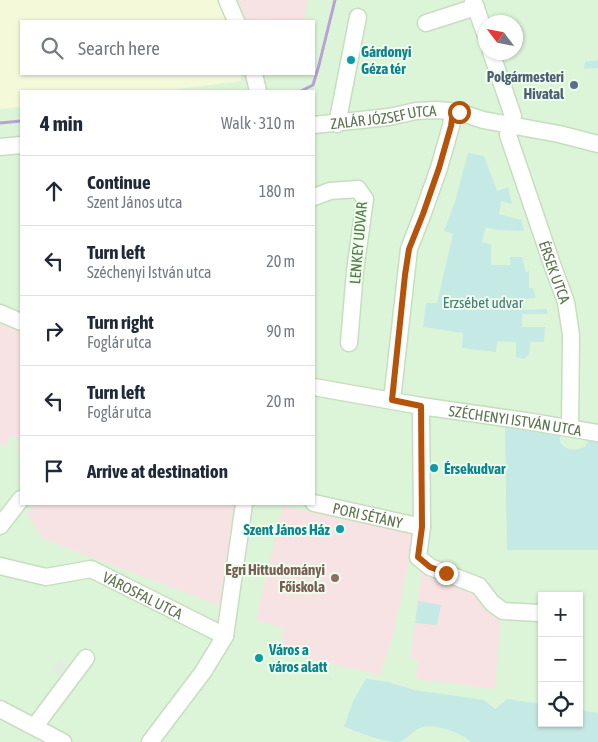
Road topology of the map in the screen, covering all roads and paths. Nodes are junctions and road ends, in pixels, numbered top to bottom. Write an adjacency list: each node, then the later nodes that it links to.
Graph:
1 (227, 0): 5 (street)
2 (475, 3): 3 (street); 6 (street)
3 (479, 15)
4 (358, 17): 9 (street)
5 (236, 20)
6 (426, 22)
7 (494, 60): 10 (street, ÉRSEK UTCA)
8 (453, 112): 9 (street, ZALÁR JÓZSEF UTCA); 10 (street, ZALÁR JÓZSEF UTCA); 20 (street)
9 (337, 124): 11 (street, ZALÁR JÓZSEF UTCA)
10 (511, 124): 12 (street, ZALÁR JÓZSEF UTCA); 22 (street, ÉRSEK UTCA)
11 (315, 125)
12 (598, 144)
13 (20, 145): 14 (street)
14 (0, 147)
15 (315, 197): 18 (street, LENKEY UDVAR)
16 (0, 313): 17 (street)
17 (20, 322)
18 (349, 343)
19 (315, 387): 20 (street, SZÉCHENYI ISTVÁN UTCA)
20 (392, 400): 21 (street, SZÉCHENYI ISTVÁN UTCA)
21 (421, 406): 22 (street, SZÉCHENYI ISTVÁN UTCA); 28 (street)
22 (570, 428): 23 (street, SZÉCHENYI ISTVÁN UTCA)
23 (598, 433)
24 (20, 500): 27 (street)
25 (315, 503): 28 (street, PORI SÉTÁNY)
26 (244, 505): 31 (street)
27 (0, 526)
28 (422, 527): 30 (street)
29 (0, 566): 31 (street, VÁROSFAL UTCA)
30 (538, 613)
31 (225, 636): 36 (street)
32 (86, 658): 34 (street)
33 (0, 709): 34 (street)
34 (35, 726): 35 (street)
35 (63, 742)
36 (150, 742)

